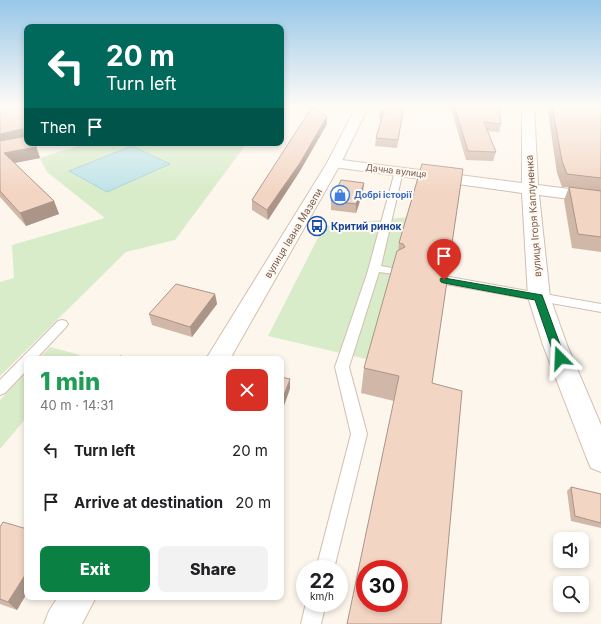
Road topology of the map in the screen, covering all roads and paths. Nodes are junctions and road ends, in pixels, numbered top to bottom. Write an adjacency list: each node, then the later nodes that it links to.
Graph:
1 (348, 134): 3 (street, вулиця Івана Мазепи)
2 (529, 134): 5 (street, вулиця Ігоря Каплуненка)
3 (334, 163): 4 (street, Дачна вулиця); 14 (street, вулиця Івана Мазепи)
4 (399, 171): 5 (street, Дачна вулиця); 7 (lane)
5 (530, 188): 6 (street, Дачна вулиця); 10 (street, вулиця Ігоря Каплуненка)
6 (601, 198)
7 (374, 268): 8 (lane); 18 (lane)
8 (394, 271)
9 (444, 280): 10 (lane)
10 (539, 297): 11 (lane); 17 (street, вулиця Ігоря Каплуненка)
11 (601, 308)
12 (62, 324): 13 (lane)
13 (32, 356)
14 (220, 356)
15 (24, 364): 16 (lane)
16 (0, 389)
17 (601, 459)
18 (327, 560)
19 (76, 600): 21 (street)
20 (314, 612): 22 (lane)
21 (62, 624)
22 (311, 624)

